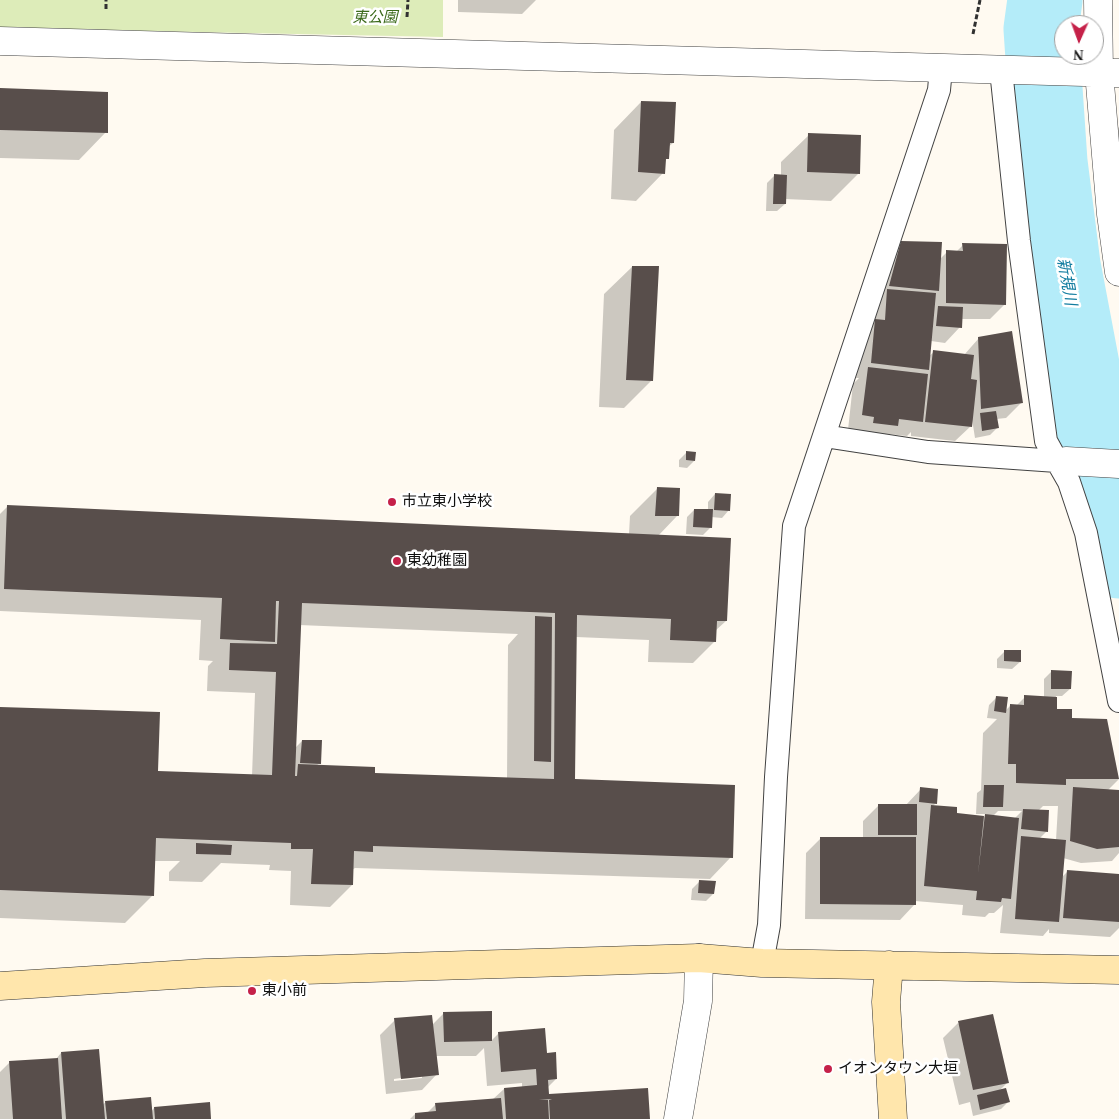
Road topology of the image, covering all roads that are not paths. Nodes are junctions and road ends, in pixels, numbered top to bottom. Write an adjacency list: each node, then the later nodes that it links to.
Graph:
1 (1098, 0): 5 (street)
2 (0, 41): 3 (street)
3 (941, 68): 4 (street); 7 (lane)
4 (1004, 70): 5 (street); 8 (lane)
5 (1101, 73): 6 (street)
6 (1119, 272)
7 (824, 436): 8 (lane); 12 (lane)
8 (1062, 461): 9 (street); 10 (lane)
9 (1119, 464)
10 (1119, 701)
11 (699, 958): 12 (street); 15 (street); 16 (street)
12 (762, 963): 13 (street)
13 (889, 965): 14 (street); 17 (street)
14 (1119, 970)
15 (0, 986)
16 (678, 1119)
17 (893, 1119)

